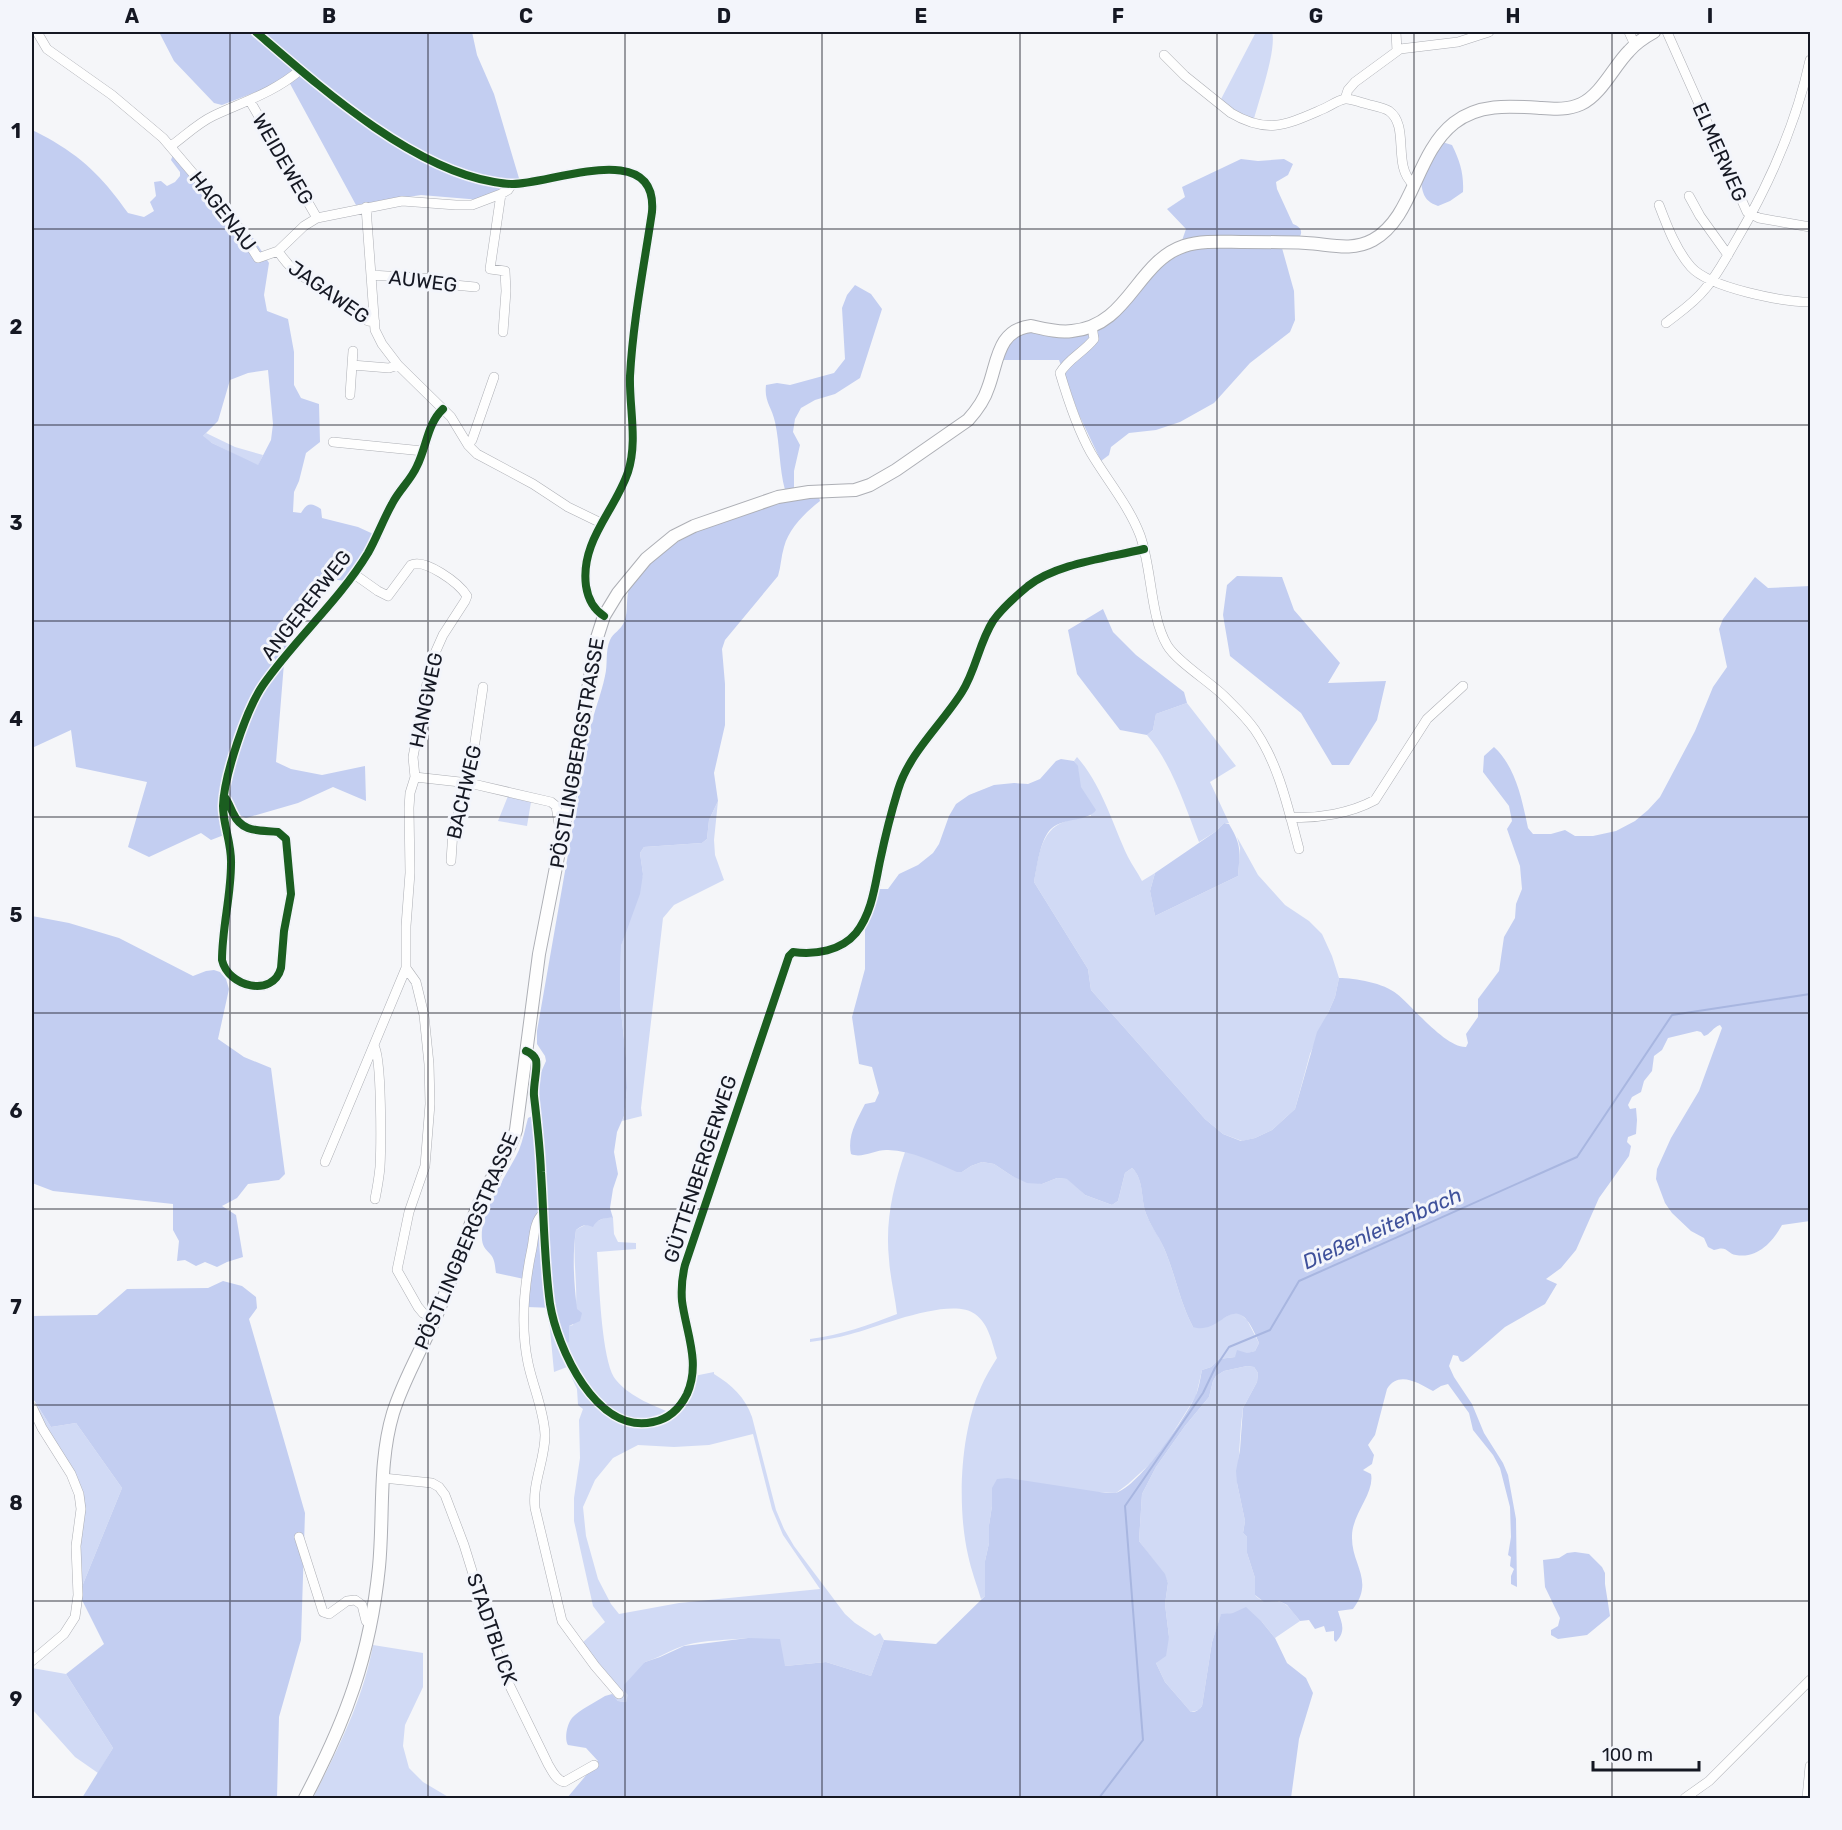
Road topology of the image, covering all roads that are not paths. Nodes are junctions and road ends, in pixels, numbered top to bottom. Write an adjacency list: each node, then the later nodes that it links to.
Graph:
1 (37, 32): 15 (street, HAGENAU)
2 (256, 32): 12 (street)
3 (1396, 32): 9 (street)
4 (1489, 32): 9 (street)
5 (1629, 32): 8 (street)
6 (1654, 32): 8 (main road, PÖSTLINGBERGSTRASSE)
7 (1667, 32): 22 (street, ELMERWEG)
8 (1635, 45): 17 (main road, PÖSTLINGBERGSTRASSE)
9 (1397, 51): 13 (street)
10 (1164, 55): 13 (street)
11 (1810, 60): 22 (street)
12 (300, 70): 14 (street, WEIDEWEG); 16 (street)
13 (1345, 99): 17 (street)
14 (250, 101): 15 (street, WEIDEWEG); 23 (street, WEIDEWEG)
15 (171, 146): 25 (street, HAGENAU)
16 (512, 184): 18 (street, HAGENAU); 44 (street)
17 (1413, 184): 33 (main road, PÖSTLINGBERGSTRASSE)
18 (501, 194): 21 (street, HAGENAU); 34 (street)
19 (1689, 196): 26 (street)
20 (1659, 205): 28 (street)
21 (366, 207): 23 (street, HAGENAU); 27 (street, AUWEG)
22 (1751, 215): 24 (street, ELMERWEG); 26 (street)
23 (316, 218): 25 (street, HAGENAU)
24 (1810, 227)
25 (278, 251): 31 (street, JAGAWEG)
26 (1728, 255): 28 (street)
27 (371, 275): 29 (street, AUWEG); 31 (street, AUWEG)
28 (1712, 280): 30 (street); 32 (street)
29 (475, 287)
30 (1810, 302)
31 (375, 322): 37 (street, JAGAWEG)
32 (1666, 322)
33 (1092, 326): 45 (street); 48 (main road, PÖSTLINGBERGSTRASSE)
34 (503, 332)
35 (353, 351): 36 (street, JAGAWEG)
36 (352, 365): 37 (street); 39 (street, JAGAWEG)
37 (398, 365): 40 (street, JAGAWEG)
38 (494, 377): 42 (street)
39 (350, 395)
40 (443, 409): 42 (street); 43 (street, ANGERERWEG)
41 (333, 442): 43 (street)
42 (468, 445): 44 (street)
43 (423, 451): 46 (street, ANGERERWEG)
44 (601, 523): 48 (street)
45 (1144, 549): 54 (street); 63 (street, GÜTTENBERGERWEG)
46 (354, 574): 47 (street, ANGERERWEG); 53 (street, ANGERERWEG)
47 (466, 596): 51 (street, HANGWEG)
48 (604, 616): 55 (main road, PÖSTLINGBERGSTRASSE)
49 (1463, 686): 54 (street)
50 (483, 687): 52 (street, BACHWEG)
51 (415, 777): 52 (street); 58 (street, HANGWEG)
52 (469, 783): 55 (street); 57 (street, BACHWEG)
53 (224, 796): 53 (street, ANGERERWEG)
54 (1290, 817): 56 (street)
55 (564, 826): 60 (main road, PÖSTLINGBERGSTRASSE)
56 (1299, 849)
57 (451, 861)
58 (406, 968): 59 (street); 64 (street)
59 (374, 1046): 61 (street); 62 (street)
60 (526, 1051): 63 (street, GÜTTENBERGERWEG); 64 (main road, PÖSTLINGBERGSTRASSE)
61 (325, 1162)
62 (375, 1199)
63 (543, 1214): 71 (street)
64 (435, 1318): 66 (main road, PÖSTLINGBERGSTRASSE)
65 (32, 1407): 69 (street)
66 (385, 1478): 68 (main road, PÖSTLINGBERGSTRASSE); 72 (street, STADTBLICK)
67 (299, 1537): 68 (street)
68 (371, 1625): 74 (main road, PÖSTLINGBERGSTRASSE)
69 (32, 1661)
70 (1810, 1680): 75 (street)
71 (619, 1694)
72 (594, 1765)
73 (1810, 1766): 76 (street)
74 (305, 1798)
75 (1685, 1798)
76 (1806, 1798)

